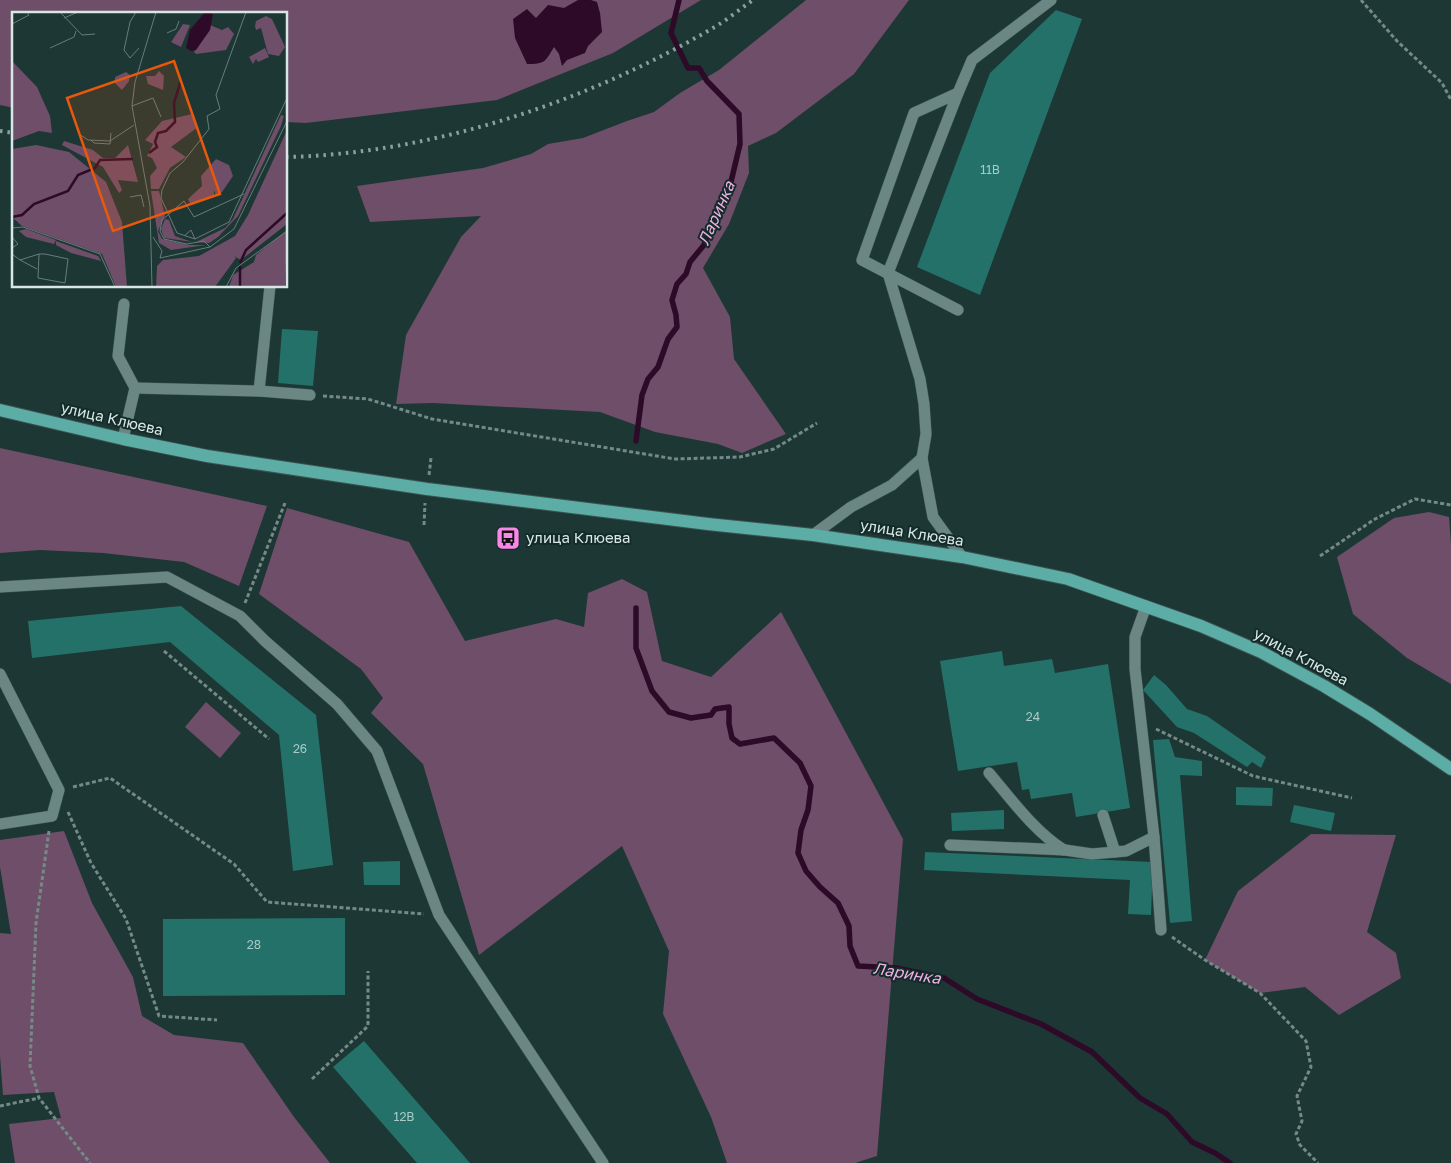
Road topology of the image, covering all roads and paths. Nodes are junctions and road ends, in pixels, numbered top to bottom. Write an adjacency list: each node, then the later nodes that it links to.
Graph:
1 (1051, 0): 3 (lane)
2 (1361, 0): 4 (path)
3 (958, 93): 5 (lane); 5 (lane)
4 (1451, 100)
5 (888, 274): 8 (lane); 15 (lane)
6 (270, 288): 10 (lane)
7 (124, 304): 9 (lane)
8 (958, 310)
9 (135, 388): 10 (lane); 14 (lane)
10 (259, 391): 11 (lane)
11 (310, 395): 13 (path)
12 (0, 410): 14 (main road, улица Клюева)
13 (817, 423)
14 (123, 440): 18 (main road, улица Клюева)
15 (922, 458): 18 (lane); 20 (lane)
16 (285, 503): 23 (path)
17 (1451, 505): 19 (path)
18 (813, 535): 20 (main road, улица Клюева)
19 (1320, 556)
20 (962, 557): 22 (main road, улица Клюева)
21 (0, 587): 23 (lane)
22 (1146, 606): 26 (lane); 28 (main road, улица Клюева)
23 (240, 616): 39 (lane)
24 (164, 651): 27 (path)
25 (0, 674): 30 (lane)
26 (1142, 723): 31 (path); 35 (lane)
27 (269, 739)
28 (1451, 769)
29 (989, 773): 37 (lane)
30 (59, 790): 33 (lane); 39 (path); 42 (path)
31 (1352, 798)
32 (1104, 815): 38 (lane)
33 (52, 816): 34 (lane); 44 (path)
34 (0, 824)
35 (1154, 837): 38 (lane); 40 (lane)
36 (950, 845): 37 (lane)
37 (1065, 850): 38 (lane)
38 (1114, 852)
39 (439, 915): 47 (lane)
40 (1161, 930): 48 (path)
41 (368, 971): 43 (path)
42 (217, 1020)
43 (312, 1079)
44 (39, 1098): 45 (path); 46 (path)
45 (0, 1106)
46 (90, 1163)
47 (603, 1163)
48 (1318, 1163)

